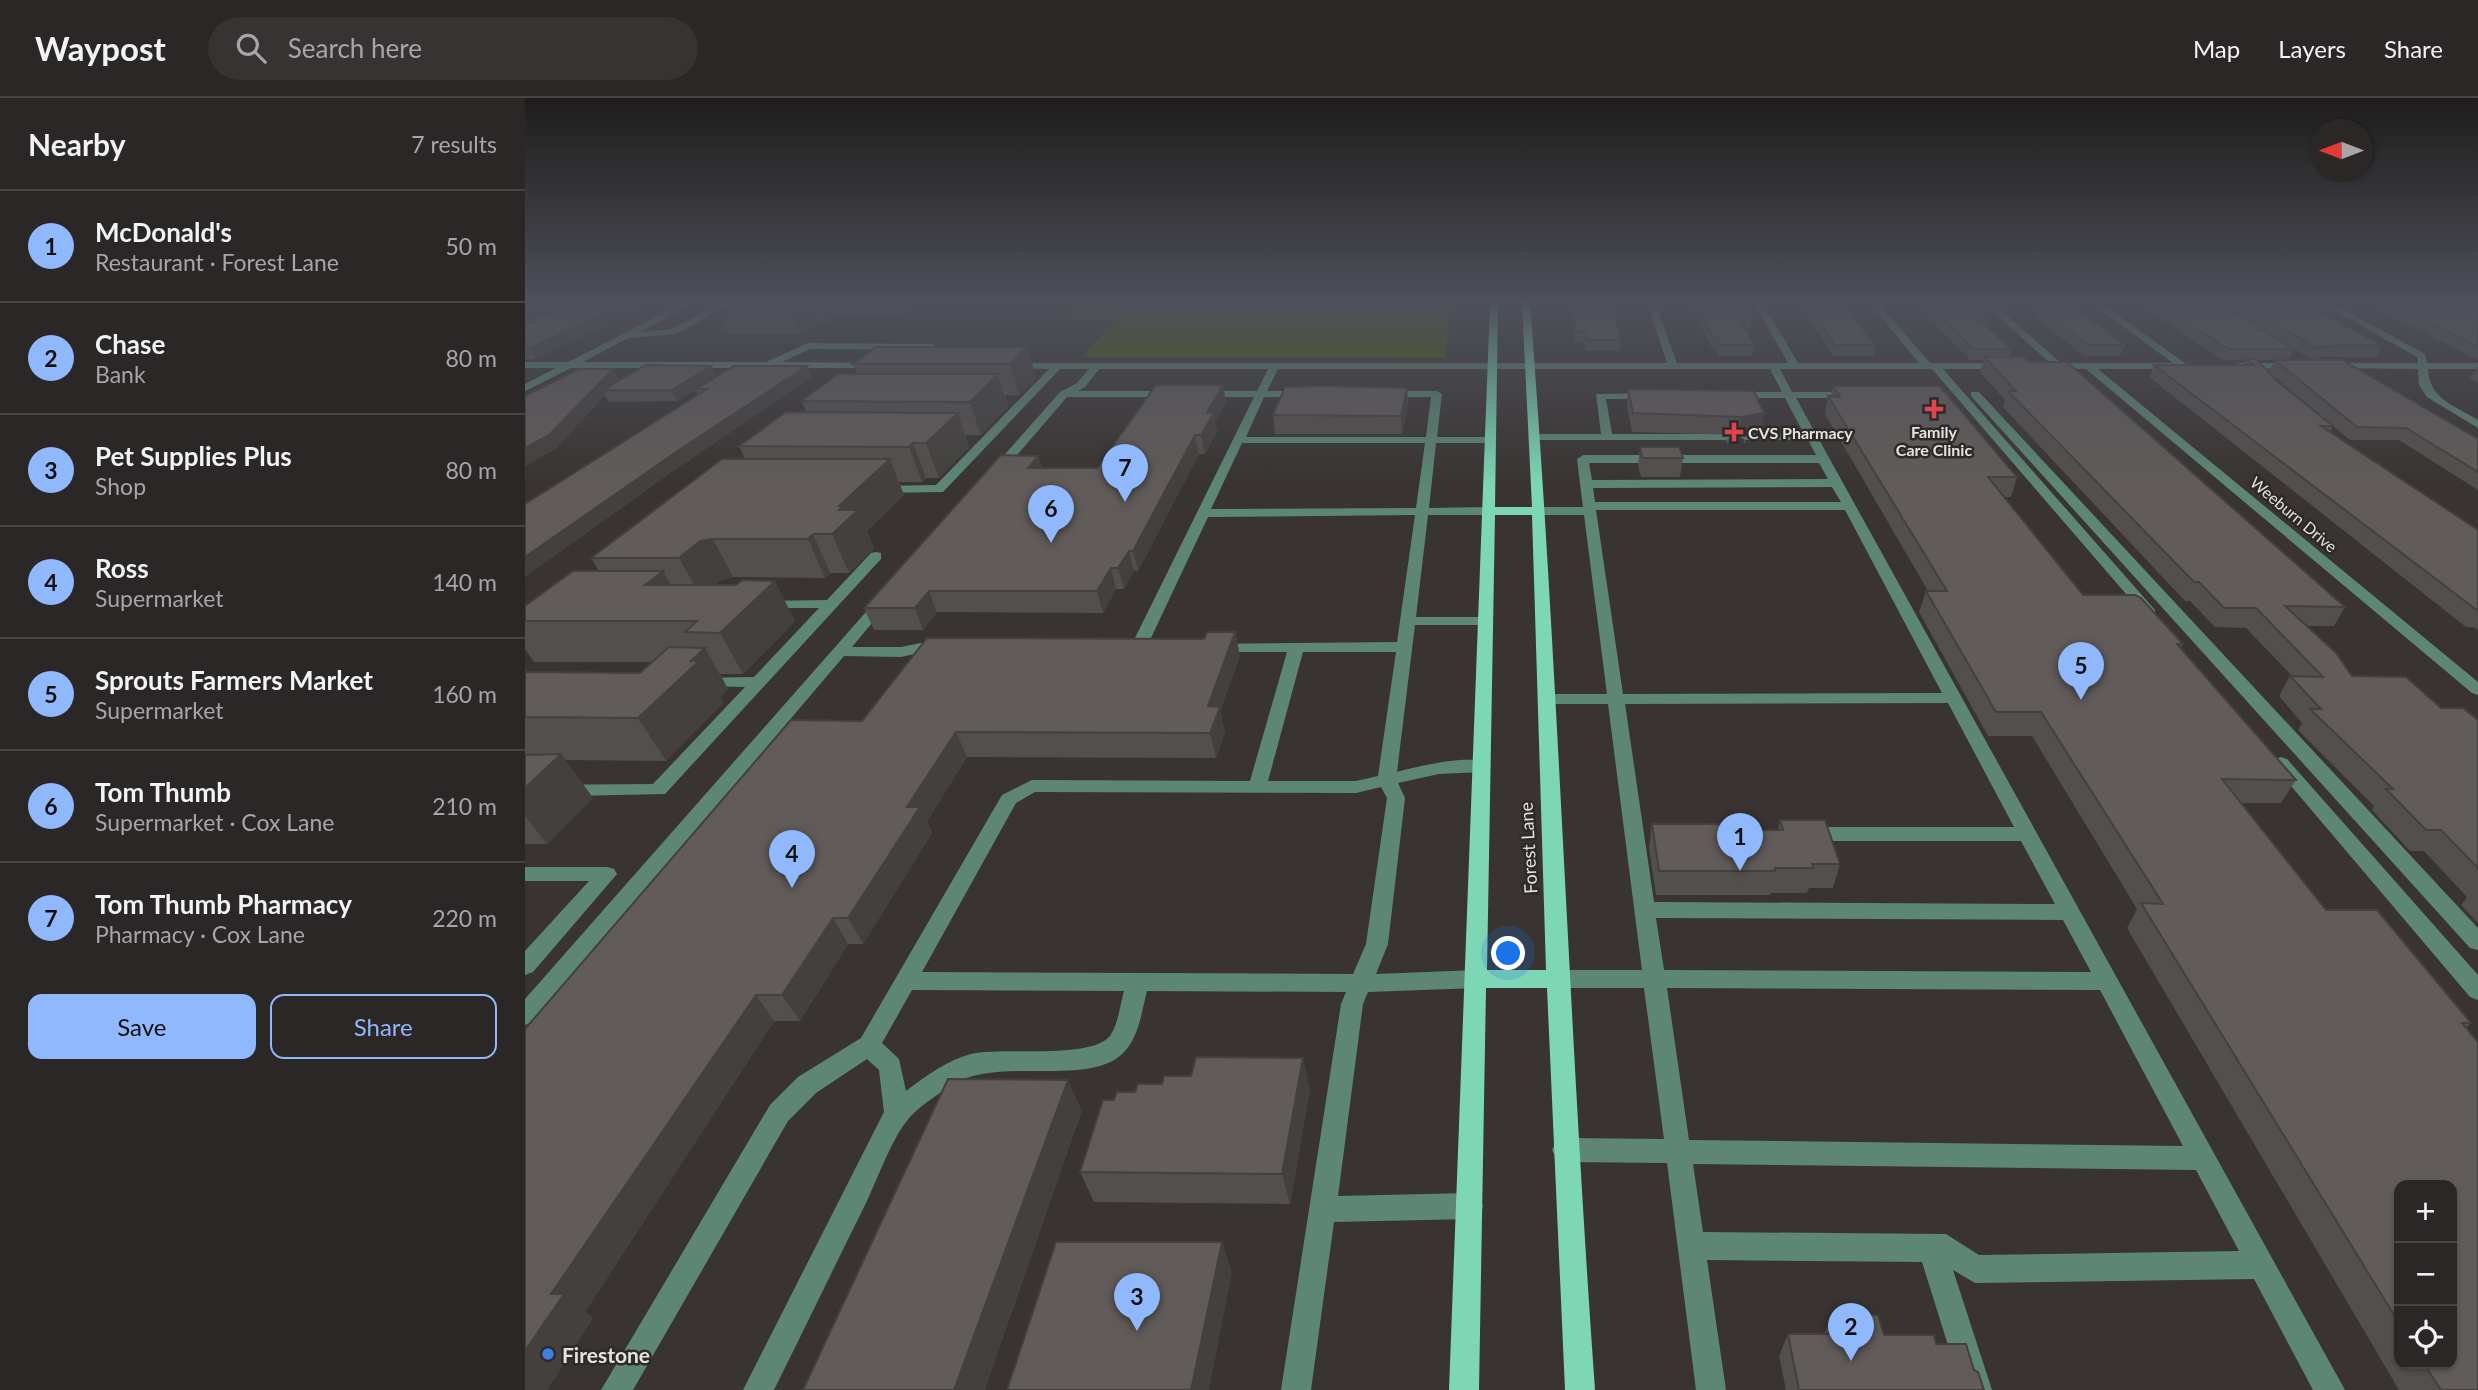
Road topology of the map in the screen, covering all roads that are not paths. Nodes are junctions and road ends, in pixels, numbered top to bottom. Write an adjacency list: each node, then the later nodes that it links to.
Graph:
1 (573, 363): 11 (street)
2 (772, 363): 13 (street)
3 (905, 363): 15 (street)
4 (1672, 363): 37 (street)
5 (1793, 363): 24 (street)
6 (1934, 363): 25 (street)
7 (2056, 363): 28 (street)
8 (2179, 363): 30 (street)
9 (2305, 363): 33 (street)
10 (525, 365): 11 (street)
11 (570, 365): 12 (street); 41 (street)
12 (747, 365): 13 (street); 39 (street)
13 (768, 365): 14 (street)
14 (868, 365): 15 (street); 40 (street)
15 (900, 366): 16 (street)
16 (924, 366)
17 (991, 366): 18 (street)
18 (1057, 366): 19 (street); 51 (street)
19 (1096, 366): 20 (street); 42 (street)
20 (1274, 366): 21 (street); 43 (street)
21 (1492, 366): 22 (street); 60 (main road)
22 (1529, 366): 37 (street); 54 (main road, Forest Lane)
23 (1773, 366): 24 (street); 37 (street); 47 (street)
24 (1795, 366): 25 (street)
25 (1937, 366): 26 (street); 83 (street); 106 (street)
26 (2018, 366)
27 (2031, 366): 28 (street)
28 (2059, 366): 29 (street)
29 (2088, 366): 30 (street); 92 (street, Weeburn Drive)
30 (2183, 366): 31 (street)
31 (2195, 366)
32 (2231, 366): 33 (street)
33 (2255, 366): 38 (street)
34 (2322, 366): 35 (street)
35 (2423, 366): 36 (street); 52 (street)
36 (2478, 366)
37 (1673, 367)
38 (2264, 376)
39 (724, 380)
40 (849, 380)
41 (525, 388)
42 (1064, 394): 43 (street); 68 (street)
43 (1260, 394): 44 (street); 58 (street)
44 (1314, 394)
45 (1368, 394): 59 (street)
46 (1721, 395): 47 (street)
47 (1788, 395): 48 (street); 57 (street)
48 (1868, 395)
49 (1667, 396): 53 (street)
50 (1007, 401): 51 (street)
51 (1021, 401): 62 (street)
52 (2478, 425)
53 (1607, 436): 54 (street); 55 (street)
54 (1535, 437): 74 (main road, Forest Lane)
55 (1726, 437)
56 (1747, 437): 57 (street)
57 (1811, 437): 64 (street)
58 (1238, 440): 59 (street); 75 (street)
59 (1431, 440): 60 (street); 76 (street)
60 (1491, 440): 73 (main road)
61 (971, 441): 62 (street)
62 (984, 441): 69 (street)
63 (1718, 459): 64 (street); 65 (street); 67 (street)
64 (1823, 459): 66 (street)
65 (1726, 483): 66 (street); 67 (street); 70 (street)
66 (1836, 483): 71 (street)
67 (1586, 484): 72 (street)
68 (983, 486)
69 (859, 489)
70 (1735, 506): 71 (street); 72 (street)
71 (1849, 506): 94 (street)
72 (1589, 508): 74 (street); 93 (street)
73 (1489, 511): 74 (main road); 76 (street); 82 (main road)
74 (1538, 511): 95 (main road, Forest Lane)
75 (1203, 513): 76 (street); 85 (street)
76 (1422, 513): 81 (street)
77 (876, 556): 80 (street)
78 (894, 589): 89 (street)
79 (752, 604): 80 (street)
80 (832, 604): 91 (street)
81 (1407, 621): 82 (street); 88 (street)
82 (1486, 621): 97 (main road)
83 (2160, 625)
84 (953, 644): 89 (street)
85 (1163, 647)
86 (1203, 647): 87 (street)
87 (1296, 647): 88 (street); 99 (street)
88 (1403, 647): 98 (street)
89 (840, 651): 116 (street)
90 (677, 681): 91 (street)
91 (759, 682): 100 (street)
92 (2478, 690)
93 (1616, 698): 94 (street); 95 (street); 104 (street)
94 (1953, 698): 102 (street)
95 (1547, 699): 109 (main road, Forest Lane)
96 (2269, 750): 115 (street)
97 (1482, 766): 98 (street); 108 (main road)
98 (1387, 780): 99 (street); 114 (street)
99 (1257, 787): 111 (street)
100 (525, 790)
101 (1783, 834): 102 (street)
102 (2028, 834): 105 (street)
103 (525, 874): 107 (street)
104 (1645, 910): 105 (street); 110 (street)
105 (2069, 912): 112 (street)
106 (2478, 942)
107 (525, 966)
108 (1477, 979): 109 (main road); 114 (street); 122 (main road)
109 (1560, 979): 110 (street); 119 (main road, Forest Lane)
110 (1654, 979): 112 (street); 120 (street)
111 (905, 981): 113 (street); 117 (street)
112 (2108, 981): 121 (street)
113 (1138, 982): 114 (street); 118 (street)
114 (1363, 983): 123 (street)
115 (2478, 990)
116 (525, 1015)
117 (869, 1045): 118 (street); 127 (street)
118 (897, 1113): 128 (street)
119 (1565, 1150): 120 (street); 131 (main road, Forest Lane)
120 (1678, 1152): 121 (street); 124 (street)
121 (2204, 1158): 126 (street)
122 (1470, 1206): 123 (street); 130 (main road)
123 (1323, 1209): 129 (street)
124 (1691, 1246): 125 (street); 132 (street)
125 (1933, 1248): 126 (street); 133 (street)
126 (2262, 1265): 134 (street)
127 (616, 1390)
128 (758, 1390)
129 (1296, 1390)
130 (1464, 1390)
131 (1580, 1390)
132 (1711, 1390)
133 (1977, 1390)
134 (2330, 1390)

